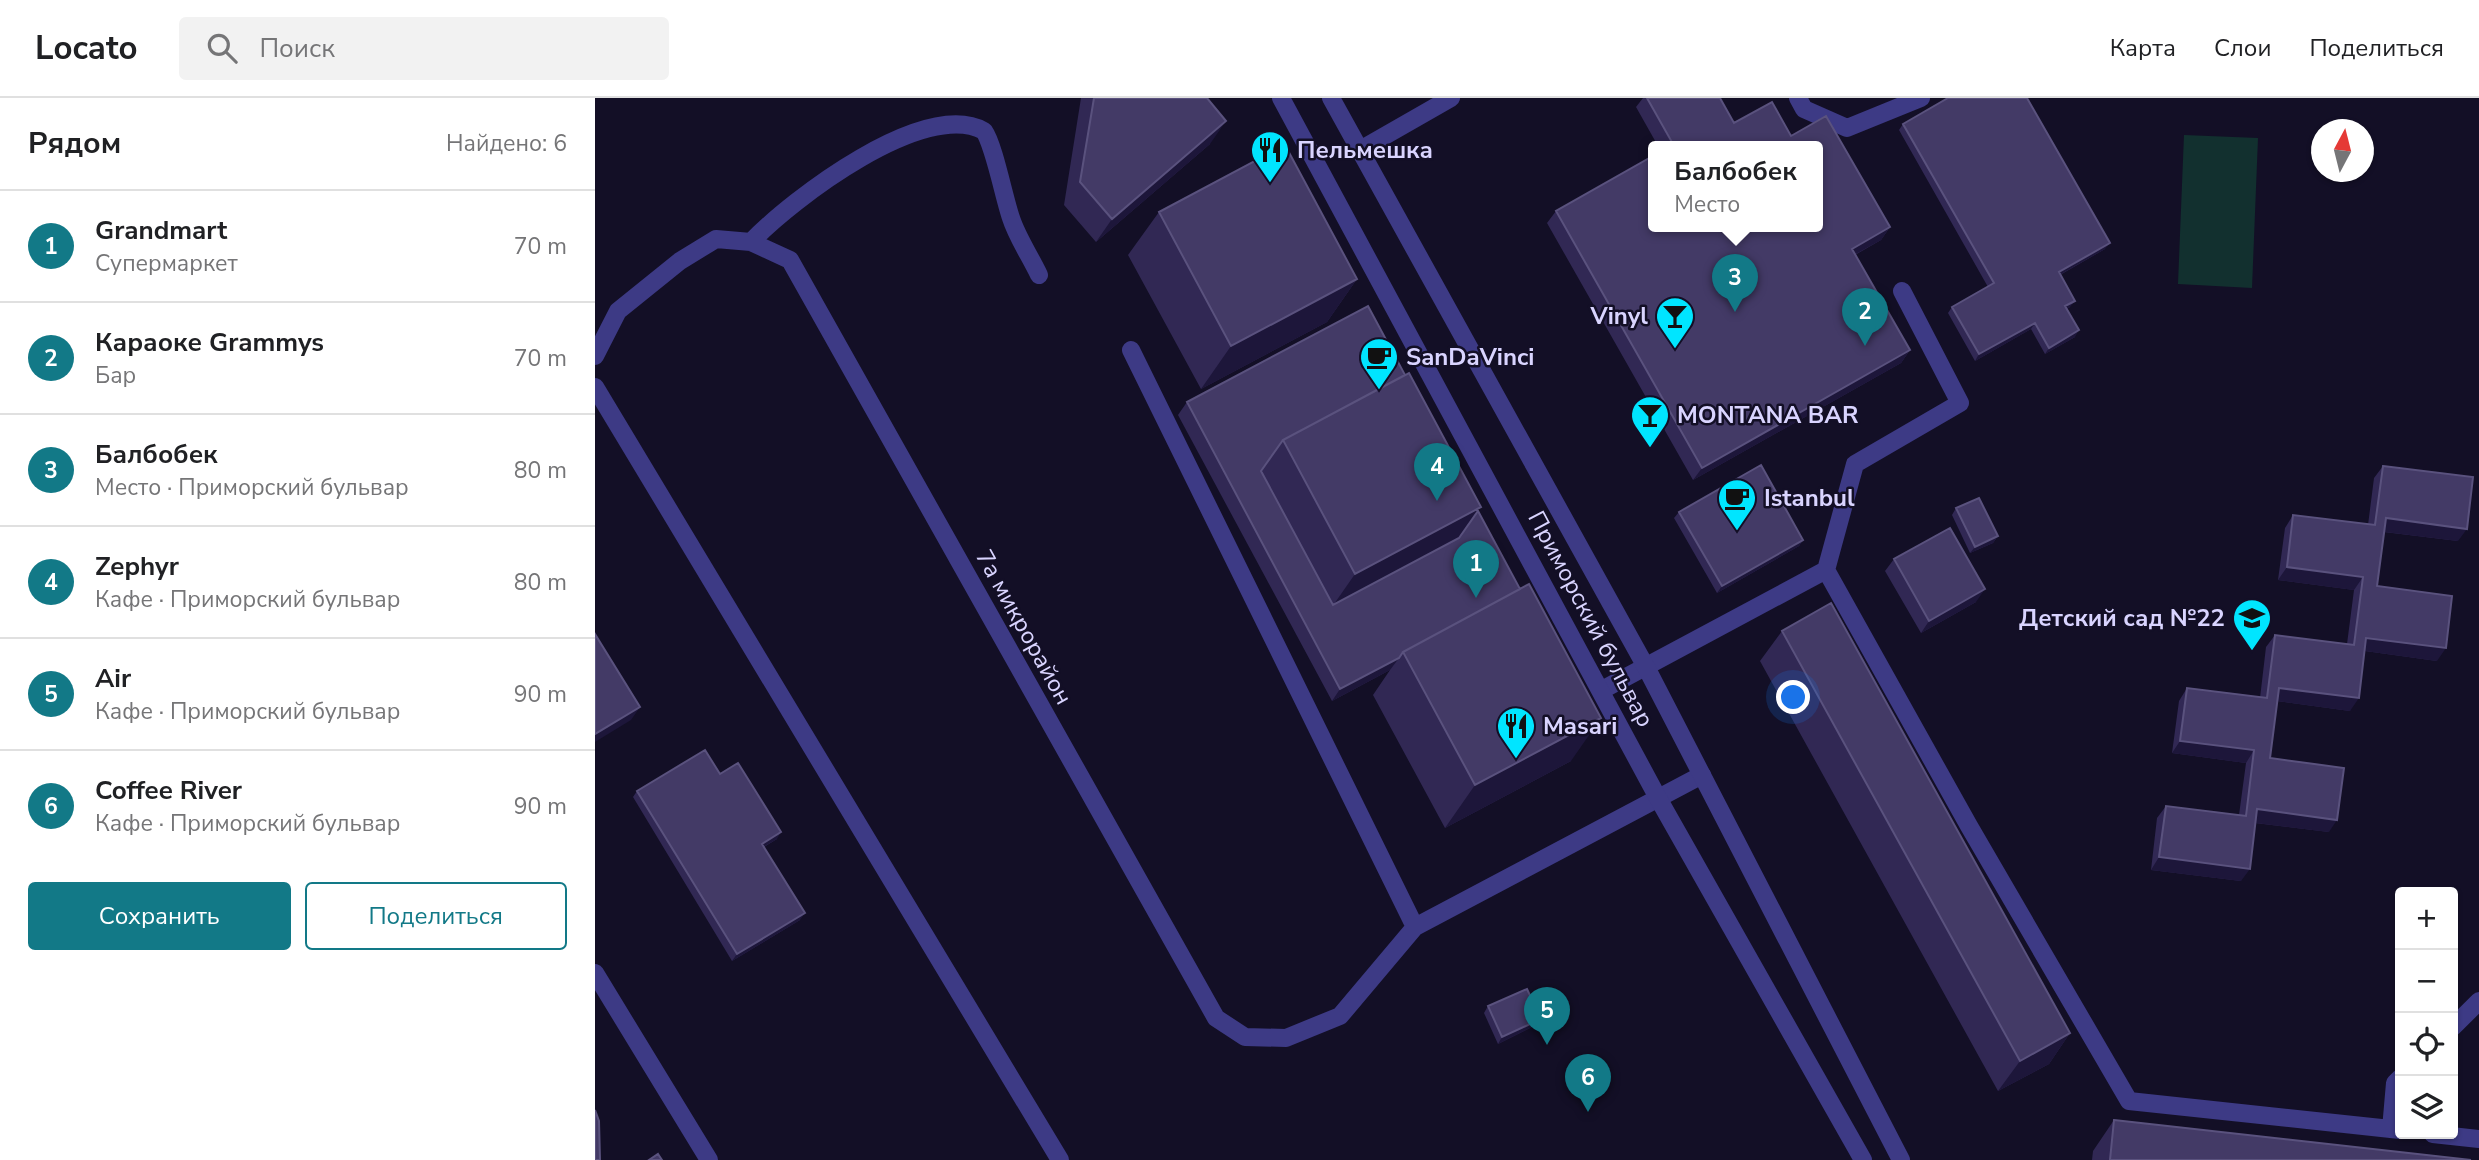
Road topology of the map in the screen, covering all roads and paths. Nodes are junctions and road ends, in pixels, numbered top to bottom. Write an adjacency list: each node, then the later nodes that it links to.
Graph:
1 (1281, 98): 17 (street, Приморский бульвар)
2 (1331, 98): 8 (street, Приморский бульвар)
3 (1451, 98): 8 (street)
4 (1798, 98): 5 (street)
5 (1921, 98)
6 (945, 106): 10 (street)
7 (899, 120): 9 (street)
8 (1360, 150): 16 (street, Приморский бульвар)
9 (751, 242): 13 (street, 7а микрорайон); 20 (street, 7а микрорайон)
10 (1039, 275)
11 (1902, 291): 15 (street)
12 (1131, 350): 20 (street)
13 (595, 356)
14 (595, 387): 28 (street)
15 (1826, 570): 16 (street); 24 (street)
16 (1646, 667): 17 (street); 18 (street, Приморский бульвар)
17 (1602, 690): 19 (street, Приморский бульвар)
18 (1702, 775): 19 (street); 30 (street, Приморский бульвар)
19 (1658, 798): 20 (street); 29 (street, Приморский бульвар)
20 (1415, 927)
21 (595, 973): 27 (street)
22 (2479, 1001): 23 (street)
23 (2458, 1022)
24 (2395, 1129)
25 (2458, 1137): 26 (street)
26 (2479, 1139)
27 (709, 1160)
28 (1060, 1160)
29 (1863, 1160)
30 (1901, 1160)

